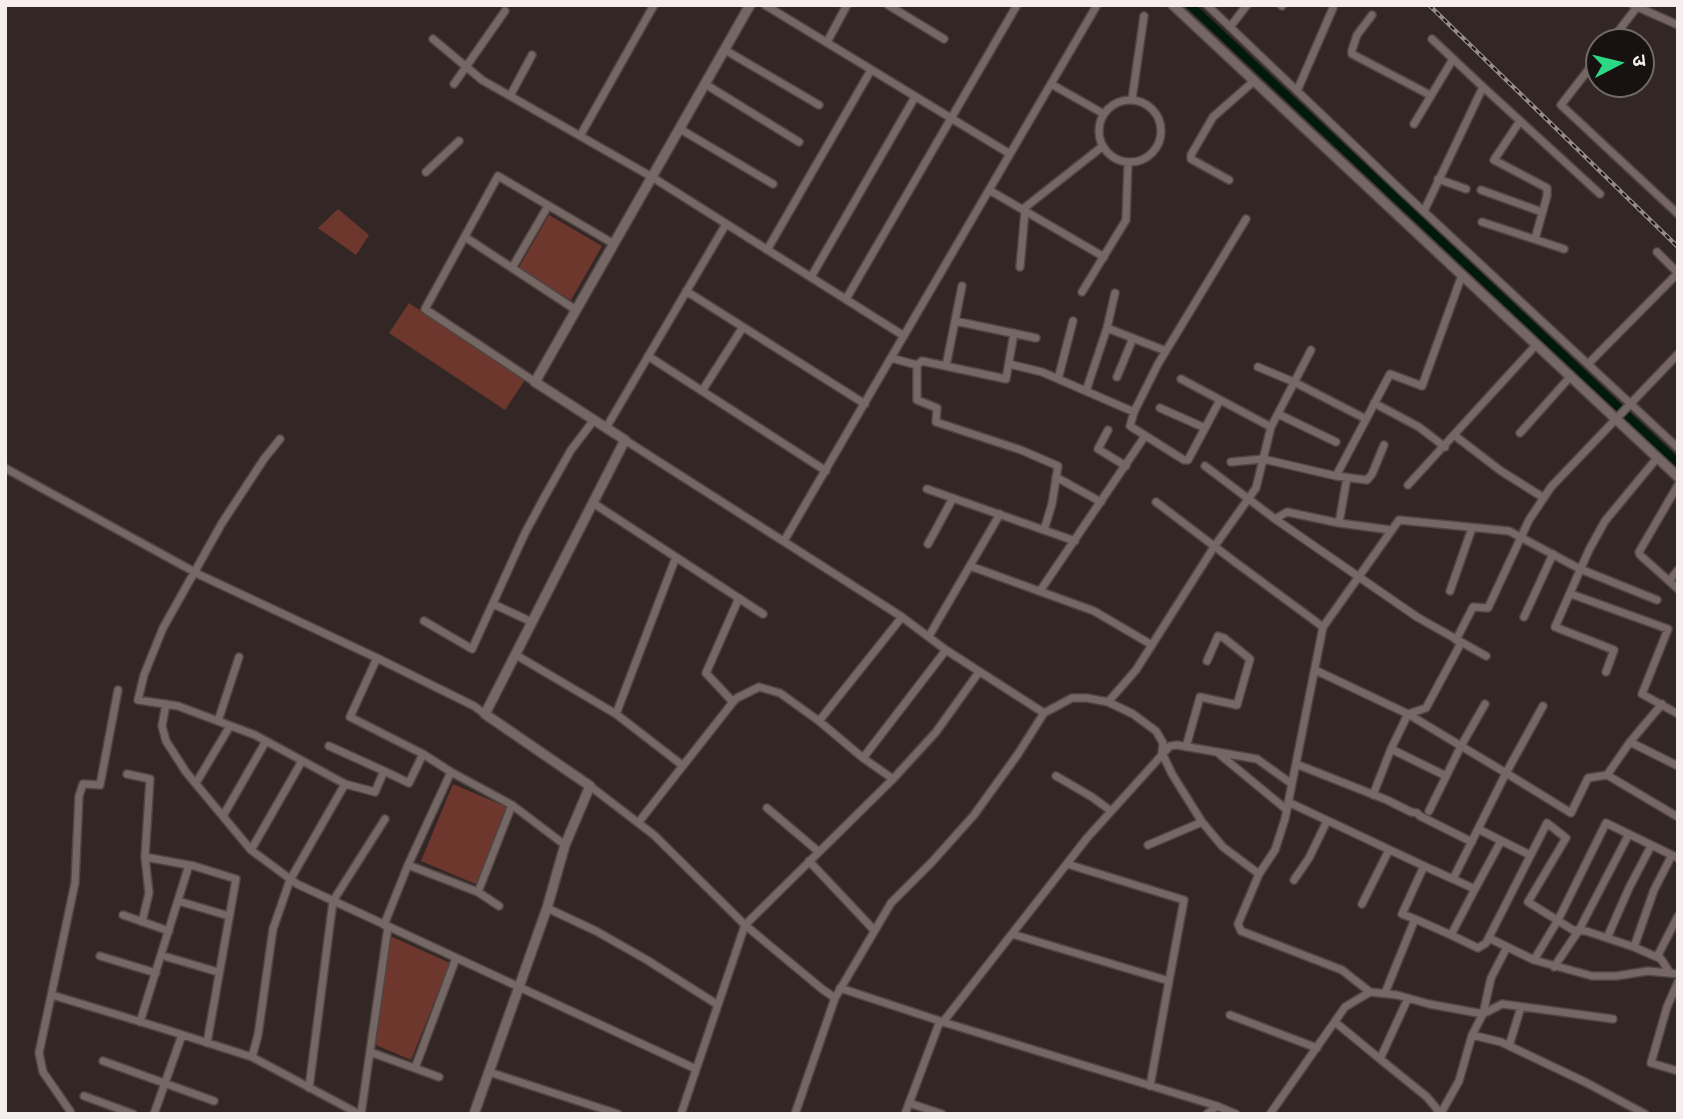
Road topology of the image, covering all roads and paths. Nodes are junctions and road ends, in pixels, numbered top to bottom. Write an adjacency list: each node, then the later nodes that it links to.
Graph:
1 (654, 5): 45 (street)
2 (750, 5): 23 (street)
3 (765, 5): 22 (street)
4 (847, 5): 22 (street)
5 (888, 5): 20 (street)
6 (1017, 5): 41 (street)
7 (1097, 5): 32 (street)
8 (1173, 5): 29 (street)
9 (1207, 5): 17 (street)
10 (1247, 5): 17 (street)
11 (1635, 6): 16 (street); 18 (street)
12 (1333, 8): 34 (street)
13 (505, 11): 26 (street)
14 (1372, 15): 35 (street)
15 (1144, 16): 38 (street)
16 (1678, 25)
17 (1230, 27): 34 (street)
18 (1620, 28)
19 (433, 39): 26 (street)
20 (944, 39)
21 (1432, 39): 25 (street)
22 (827, 43): 27 (street)
23 (724, 50): 31 (street); 39 (street)
24 (532, 55): 36 (street)
25 (1453, 59): 33 (street); 35 (street)
26 (467, 67): 30 (street); 36 (street)
27 (871, 70): 37 (street); 72 (street)
28 (1585, 74): 64 (street)
29 (1254, 81): 54 (street); 78 (street)
30 (454, 84)
31 (705, 84): 44 (street); 47 (street)
32 (1051, 84): 40 (street); 49 (street)
33 (1482, 86): 42 (street); 53 (street)
34 (1297, 91): 62 (street)
35 (1430, 95): 43 (street)
36 (510, 96): 45 (street)
37 (915, 97): 41 (street); 79 (street)
38 (1132, 99): 40 (street); 50 (street)
39 (819, 105)
40 (1104, 114): 48 (street)
41 (952, 119): 49 (street); 84 (street)
42 (1520, 121): 59 (street); 63 (street)
43 (1414, 124)
44 (680, 129): 52 (street); 55 (street)
45 (580, 136): 52 (street)
46 (459, 141): 51 (street)
47 (799, 142)
48 (1103, 146): 50 (street); 61 (street)
49 (1010, 154): 57 (street)
50 (1128, 163): 74 (street)
51 (426, 172)
52 (652, 177): 67 (street); 70 (street)
53 (1438, 179): 56 (street); 62 (street)
54 (1229, 180)
55 (773, 184)
56 (1466, 189)
57 (989, 190): 61 (street); 91 (street)
58 (1481, 190): 63 (street)
59 (1600, 194)
60 (548, 206): 68 (street); 70 (street); 76 (street)
61 (1024, 210): 74 (street); 75 (street)
62 (1424, 211): 101 (street)
63 (1542, 212): 69 (street)
64 (1678, 214)
65 (1246, 219): 96 (street)
66 (1482, 222): 69 (street)
67 (726, 224): 72 (street); 81 (street)
68 (465, 237): 76 (street); 109 (street)
69 (1535, 239): 71 (street)
70 (614, 244): 85 (street)
71 (1564, 249)
72 (768, 250): 79 (street)
73 (1657, 252): 77 (street)
74 (1104, 257): 82 (street)
75 (1020, 267)
76 (512, 268): 85 (street)
77 (1678, 273): 101 (street)
78 (1462, 275): 94 (street); 114 (street)
79 (811, 277): 84 (street)
80 (962, 286): 86 (street)
81 (686, 291): 88 (street); 97 (street)
82 (1082, 292)
83 (1115, 293): 89 (street)
84 (846, 299): 91 (street)
85 (576, 310): 109 (street)
86 (955, 321): 90 (street); 103 (street)
87 (1073, 321): 107 (street)
88 (743, 327): 111 (street); 115 (street)
89 (1107, 328): 93 (street); 112 (street)
90 (1014, 333): 92 (street); 100 (street)
91 (904, 336): 98 (street)
92 (1036, 338)
93 (1133, 338): 96 (street); 105 (street)
94 (1536, 345): 106 (street); 128 (street)
95 (1311, 350): 110 (street)
96 (1166, 351): 118 (street)
97 (648, 356): 111 (street); 124 (street)
98 (891, 358): 102 (street); 115 (street)
99 (1676, 360): 116 (street)
100 (1009, 364): 103 (street); 107 (street)
101 (1588, 364): 116 (street)
102 (917, 365): 103 (street); 144 (street)
103 (946, 366)
104 (1258, 367): 110 (street)
105 (1117, 377)
106 (1570, 377): 121 (street); 127 (street)
107 (1058, 379): 112 (street)
108 (1181, 380): 113 (street)
109 (535, 382): 122 (street)
110 (1294, 382): 119 (street); 120 (street)
111 (702, 391): 142 (street)
112 (1086, 391): 118 (street)
113 (1220, 400): 123 (street); 125 (street)
114 (1374, 402): 120 (street); 134 (street)
115 (865, 404): 142 (street)
116 (1629, 406): 121 (street); 135 (street)
117 (1160, 408): 125 (street)
118 (1134, 412): 129 (street)
119 (1278, 414): 123 (street); 132 (street)
120 (1366, 419): 143 (street)
121 (1617, 419): 136 (street); 151 (street)
122 (594, 420): 124 (street); 181 (street)
123 (1271, 426): 137 (street)
124 (606, 428): 131 (street)
125 (1205, 428): 129 (street)
126 (1108, 430): 139 (street)
127 (1520, 433)
128 (1454, 435): 134 (street); 151 (street)
129 (1145, 436): 139 (street)
130 (280, 439): 172 (street)
131 (625, 440): 155 (street); 163 (street)
132 (1336, 442)
133 (1384, 445): 146 (street)
134 (1445, 447): 147 (street)
135 (1678, 448)
136 (1657, 458): 145 (street); 170 (street)
137 (1263, 459): 138 (street); 143 (street); 152 (street)
138 (1231, 462)
139 (1126, 466): 153 (street)
140 (1205, 466): 152 (street)
141 (5, 468): 172 (street)
142 (825, 471): 163 (street)
143 (1336, 476): 146 (street)
144 (1056, 477): 153 (street); 160 (street)
145 (1678, 477)
146 (1347, 478): 158 (street)
147 (1408, 485)
148 (1678, 485): 174 (street)
149 (927, 489): 150 (street)
150 (953, 498): 156 (street); 165 (street)
151 (1544, 498): 162 (street)
152 (1248, 499): 157 (street); 166 (street)
153 (1101, 502): 164 (street)
154 (1156, 502): 166 (street)
155 (593, 503): 168 (street); 186 (street)
156 (1000, 514): 160 (street); 169 (street)
157 (1275, 519): 158 (street); 173 (street)
158 (1339, 523): 161 (street)
159 (1472, 528): 161 (street); 162 (street); 177 (street)
160 (1044, 530): 164 (street)
161 (1391, 530): 173 (street)
162 (1522, 537): 167 (street); 189 (street)
163 (784, 541): 183 (street)
164 (1075, 541): 176 (street)
165 (928, 544)
166 (1214, 547): 187 (street); 190 (street)
167 (1553, 554): 170 (street); 184 (street)
168 (676, 557): 179 (street); 210 (street)
169 (970, 566): 176 (street); 188 (street)
170 (1580, 569): 178 (street); 180 (street)
171 (1678, 570): 174 (street)
172 (195, 572): 195 (street); 203 (street)
173 (1359, 576): 187 (street); 189 (street)
174 (1669, 581): 175 (street)
175 (1678, 589)
176 (1040, 591): 190 (street)
177 (1450, 592)
178 (1570, 594): 199 (street); 205 (street)
179 (739, 598): 182 (street); 201 (street)
180 (1657, 600)
181 (493, 604): 185 (street); 186 (street)
182 (763, 614)
183 (902, 617): 188 (street); 213 (street)
184 (1524, 617)
185 (424, 621)
186 (532, 622): 192 (street)
187 (1323, 627): 197 (street)
188 (929, 636): 191 (street)
189 (1458, 641): 193 (street); 211 (street)
190 (1152, 645): 202 (street)
191 (946, 650): 198 (street); 224 (street)
192 (516, 655): 209 (street); 210 (street)
193 (1486, 656)
194 (239, 657): 212 (street)
195 (377, 658): 209 (street); 223 (street)
196 (1207, 661): 219 (street)
197 (1315, 670): 211 (street); 226 (street)
198 (979, 672): 208 (street); 236 (street)
199 (1606, 672)
200 (118, 690): 314 (street)
201 (733, 702): 213 (street); 227 (street)
202 (1108, 702): 208 (street); 221 (street)
203 (166, 704): 212 (street); 237 (street)
204 (1485, 704): 218 (street)
205 (1662, 704): 207 (street); 216 (street)
206 (1543, 706): 231 (street)
207 (1677, 712)
208 (1044, 713): 290 (street)
209 (485, 714): 240 (street)
210 (616, 714): 227 (street)
211 (1408, 714): 218 (street); 220 (street)
212 (218, 721): 214 (street)
213 (819, 721): 224 (street)
214 (230, 726): 215 (street); 237 (street)
215 (267, 741): 225 (street); 247 (street)
216 (1630, 742): 228 (street); 234 (street)
217 (328, 746): 229 (street)
218 (1461, 746): 231 (street); 235 (street)
219 (1186, 747): 221 (street); 222 (street)
220 (1391, 749): 235 (street); 241 (street)
221 (1162, 753): 245 (street); 251 (street)
222 (1217, 753): 239 (street); 243 (street)
223 (423, 754): 229 (street); 230 (street)
224 (863, 758): 236 (street)
225 (302, 761): 238 (street); 260 (street)
226 (1296, 764): 239 (street); 241 (street)
227 (682, 765): 252 (street)
228 (1678, 766)
229 (384, 771): 238 (street)
230 (451, 772): 242 (street); 269 (street)
231 (1506, 773): 234 (street); 253 (street)
232 (127, 774): 264 (street)
233 (1056, 775): 245 (street)
234 (1607, 775): 248 (street)
235 (1446, 776): 246 (street)
236 (892, 779): 262 (street)
237 (196, 783): 247 (street)
238 (345, 784): 273 (street)
239 (1292, 784): 243 (street)
240 (590, 786): 252 (street); 257 (street)
241 (1373, 795): 256 (street)
242 (512, 805): 257 (street); 276 (street)
243 (1288, 806): 250 (street); 271 (street)
244 (767, 808): 262 (street)
245 (1111, 811): 267 (street)
246 (1429, 811)
247 (223, 816): 260 (street)
248 (1678, 817)
249 (385, 819): 278 (street)
250 (1327, 821): 261 (street); 274 (street)
251 (1202, 822): 258 (street); 271 (street)
252 (638, 823): 288 (street)
253 (1478, 829): 255 (street); 256 (street)
254 (1629, 834): 259 (street); 286 (street); 291 (street)
255 (1501, 841): 263 (street); 275 (street)
256 (1472, 842): 272 (street)
257 (565, 845): 281 (street)
258 (1148, 845)
259 (1651, 845): 265 (street); 295 (street)
260 (251, 849): 273 (street)
261 (1389, 850): 270 (street); 279 (street)
262 (819, 852): 266 (street)
263 (1530, 855): 286 (street); 296 (street)
264 (145, 857): 268 (street); 287 (street)
265 (1675, 857): 298 (street)
266 (809, 861): 288 (street); 290 (street)
267 (1067, 864): 293 (street); 308 (street)
268 (189, 865): 277 (street); 283 (street)
269 (408, 866): 276 (street); 289 (street)
270 (1424, 866): 272 (street); 285 (street)
271 (1259, 874): 312 (street)
272 (1453, 879): 275 (street)
273 (290, 880): 278 (street); 331 (street)
274 (1294, 880)
275 (1475, 889): 294 (street)
276 (478, 892): 280 (street)
277 (178, 901): 283 (street); 292 (street)
278 (333, 901): 289 (street); 341 (street)
279 (1362, 904)
280 (499, 906)
281 (547, 908): 310 (street); 317 (street)
282 (122, 915): 287 (street)
283 (229, 916): 305 (street)
284 (1678, 916): 301 (street)
285 (1415, 919): 294 (street); 313 (street)
286 (1558, 920): 291 (street); 303 (street)
287 (142, 922): 292 (street)
288 (745, 925): 315 (street); 317 (street)
289 (386, 926): 302 (street); 330 (street)
290 (874, 930): 311 (street)
291 (1579, 930): 295 (street); 304 (street)
292 (169, 931): 306 (street)
293 (1013, 934): 308 (street); 323 (street)
294 (1451, 935): 296 (street)
295 (1607, 937): 298 (street)
296 (1489, 938): 297 (street)
297 (1507, 947): 303 (street); 319 (street)
298 (1634, 947): 301 (street)
299 (100, 956): 306 (street)
300 (167, 957): 305 (street)
301 (1657, 957): 307 (street)
302 (456, 958): 310 (street); 334 (street)
303 (1534, 960): 304 (street)
304 (1554, 967): 307 (street)
305 (218, 972): 327 (street)
306 (156, 973): 322 (street)
307 (1674, 974)
308 (1169, 981): 340 (street)
309 (1678, 982): 336 (street)
310 (519, 987): 335 (street); 337 (street)
311 (840, 988): 315 (street); 323 (street)
312 (1370, 992): 313 (street); 324 (street)
313 (1385, 993): 316 (street)
314 (52, 995): 322 (street); 346 (street)
315 (835, 998): 353 (street)
316 (1408, 998): 319 (street); 332 (street)
317 (718, 1005): 335 (street)
318 (1521, 1007): 319 (street); 321 (street); 328 (street)
319 (1483, 1014): 326 (street)
320 (1230, 1015): 329 (street)
321 (1613, 1019)
322 (140, 1022): 325 (street)
323 (942, 1022): 340 (street); 344 (street)
324 (1335, 1022): 329 (street); 332 (street)
325 (182, 1035): 327 (street); 339 (street)
326 (1472, 1035): 328 (street); 359 (street)
327 (206, 1043): 331 (street)
328 (1509, 1046): 360 (street)
329 (1317, 1048): 358 (street)
330 (370, 1052): 334 (street); 349 (street)
331 (252, 1058): 341 (street)
332 (1380, 1059): 359 (street)
333 (103, 1061): 339 (street)
334 (415, 1068): 338 (street)
335 (696, 1069): 352 (street)
336 (1678, 1071)
337 (489, 1072): 350 (street); 351 (street)
338 (439, 1077)
339 (166, 1083): 343 (street); 348 (street)
340 (1150, 1086): 345 (street)
341 (309, 1088): 349 (street)
342 (84, 1096): 347 (street)
343 (214, 1101)
344 (909, 1103): 354 (street); 355 (street)
345 (1217, 1106): 356 (street); 357 (street)
346 (71, 1114)
347 (133, 1114)
348 (154, 1114)
349 (360, 1114)
350 (474, 1114)
351 (618, 1114)
352 (681, 1114)
353 (794, 1114)
354 (905, 1114)
355 (942, 1114)
356 (1207, 1114)
357 (1236, 1114)
358 (1270, 1114)
359 (1441, 1114)
360 (1645, 1114)

